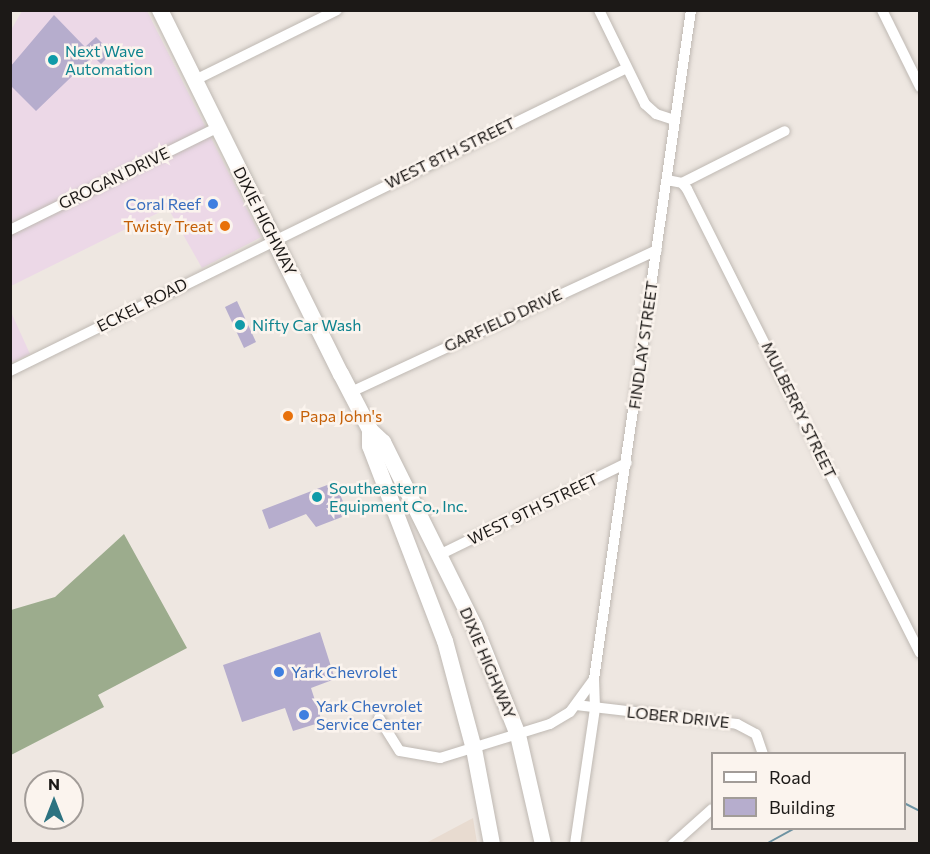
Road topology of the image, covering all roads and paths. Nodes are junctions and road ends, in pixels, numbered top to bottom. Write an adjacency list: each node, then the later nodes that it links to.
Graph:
1 (160, 10): 7 (main road, DIXIE HIGHWAY)
2 (337, 10): 7 (street)
3 (599, 10): 6 (street)
4 (691, 10): 9 (street, FINDLAY STREET)
5 (882, 10): 8 (street)
6 (627, 68): 9 (street); 15 (street, WEST 8TH STREET)
7 (195, 81): 10 (main road, DIXIE HIGHWAY)
8 (920, 87)
9 (675, 120): 12 (street, FINDLAY STREET)
10 (218, 128): 14 (street, GROGAN DRIVE); 15 (main road, DIXIE HIGHWAY)
11 (785, 131): 13 (street)
12 (667, 180): 13 (street); 16 (street, FINDLAY STREET)
13 (682, 183): 22 (street, MULBERRY STREET)
14 (10, 230)
15 (273, 238): 17 (street, ECKEL ROAD); 18 (main road, DIXIE HIGHWAY)
16 (657, 250): 18 (street, GARFIELD DRIVE); 20 (street, FINDLAY STREET)
17 (10, 371)
18 (351, 392): 19 (main road, DIXIE HIGHWAY)
19 (370, 430): 21 (main road, DIXIE HIGHWAY); 28 (main road, DIXIE HIGHWAY)
20 (627, 463): 21 (street, WEST 9TH STREET); 23 (street, FINDLAY STREET)
21 (439, 555): 27 (main road, DIXIE HIGHWAY)
22 (920, 653)
23 (594, 679): 24 (street, FINDLAY STREET); 25 (street, FINDLAY STREET)
24 (576, 705): 25 (street, LOBER DRIVE); 27 (street, FINDLAY STREET)
25 (595, 708): 29 (street, LOBER DRIVE); 33 (street, FINDLAY STREET)
26 (379, 718): 28 (street, FINDLAY STREET)
27 (518, 735): 28 (street, FINDLAY STREET); 32 (main road, DIXIE HIGHWAY)
28 (474, 749): 31 (main road, DIXIE HIGHWAY)
29 (763, 752)
30 (711, 810): 34 (street)
31 (492, 843)
32 (543, 843)
33 (575, 843)
34 (673, 843)

